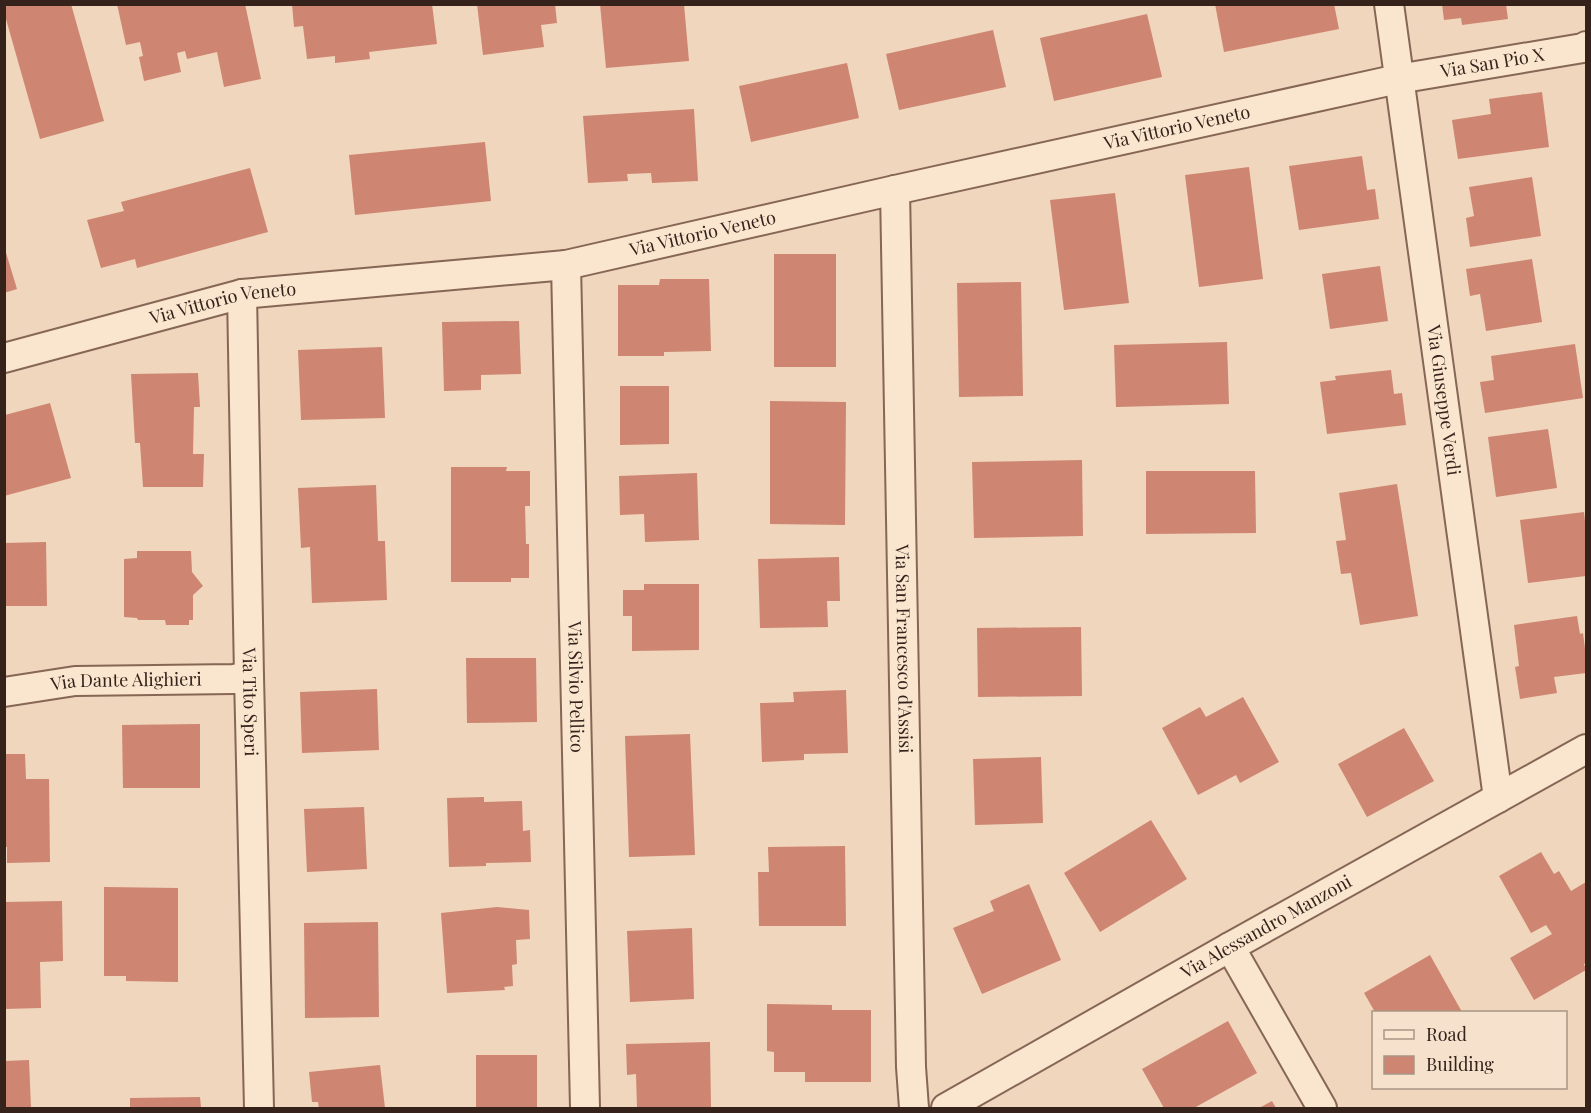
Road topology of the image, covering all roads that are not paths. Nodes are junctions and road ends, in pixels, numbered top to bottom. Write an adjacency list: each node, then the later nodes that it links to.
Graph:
1 (1389, 4): 3 (street, Via Giuseppe Verdi)
2 (1587, 46): 3 (street, Via San Pio X)
3 (1398, 79): 4 (street, Via Vittorio Veneto); 11 (street, Via Giuseppe Verdi)
4 (895, 190): 5 (street, Via Vittorio Veneto); 15 (street, Via San Francesco d'Assisi)
5 (566, 265): 6 (street, Via Vittorio Veneto); 14 (street, Via Silvio Pellico)
6 (242, 294): 7 (street, Via Vittorio Veneto); 8 (street, Via Tito Speri)
7 (4, 358)
8 (249, 676): 9 (street, Via Dante Alighieri); 13 (street, Via Tito Speri)
9 (4, 692)
10 (1587, 749): 11 (street, Via Alessandro Manzoni)
11 (1498, 798): 12 (street, Via Alessandro Manzoni)
12 (1230, 947): 16 (street, Via Alessandro Manzoni); 17 (street)
13 (259, 1108)
14 (585, 1108)
15 (914, 1108)
16 (946, 1108)
17 (1322, 1108)

